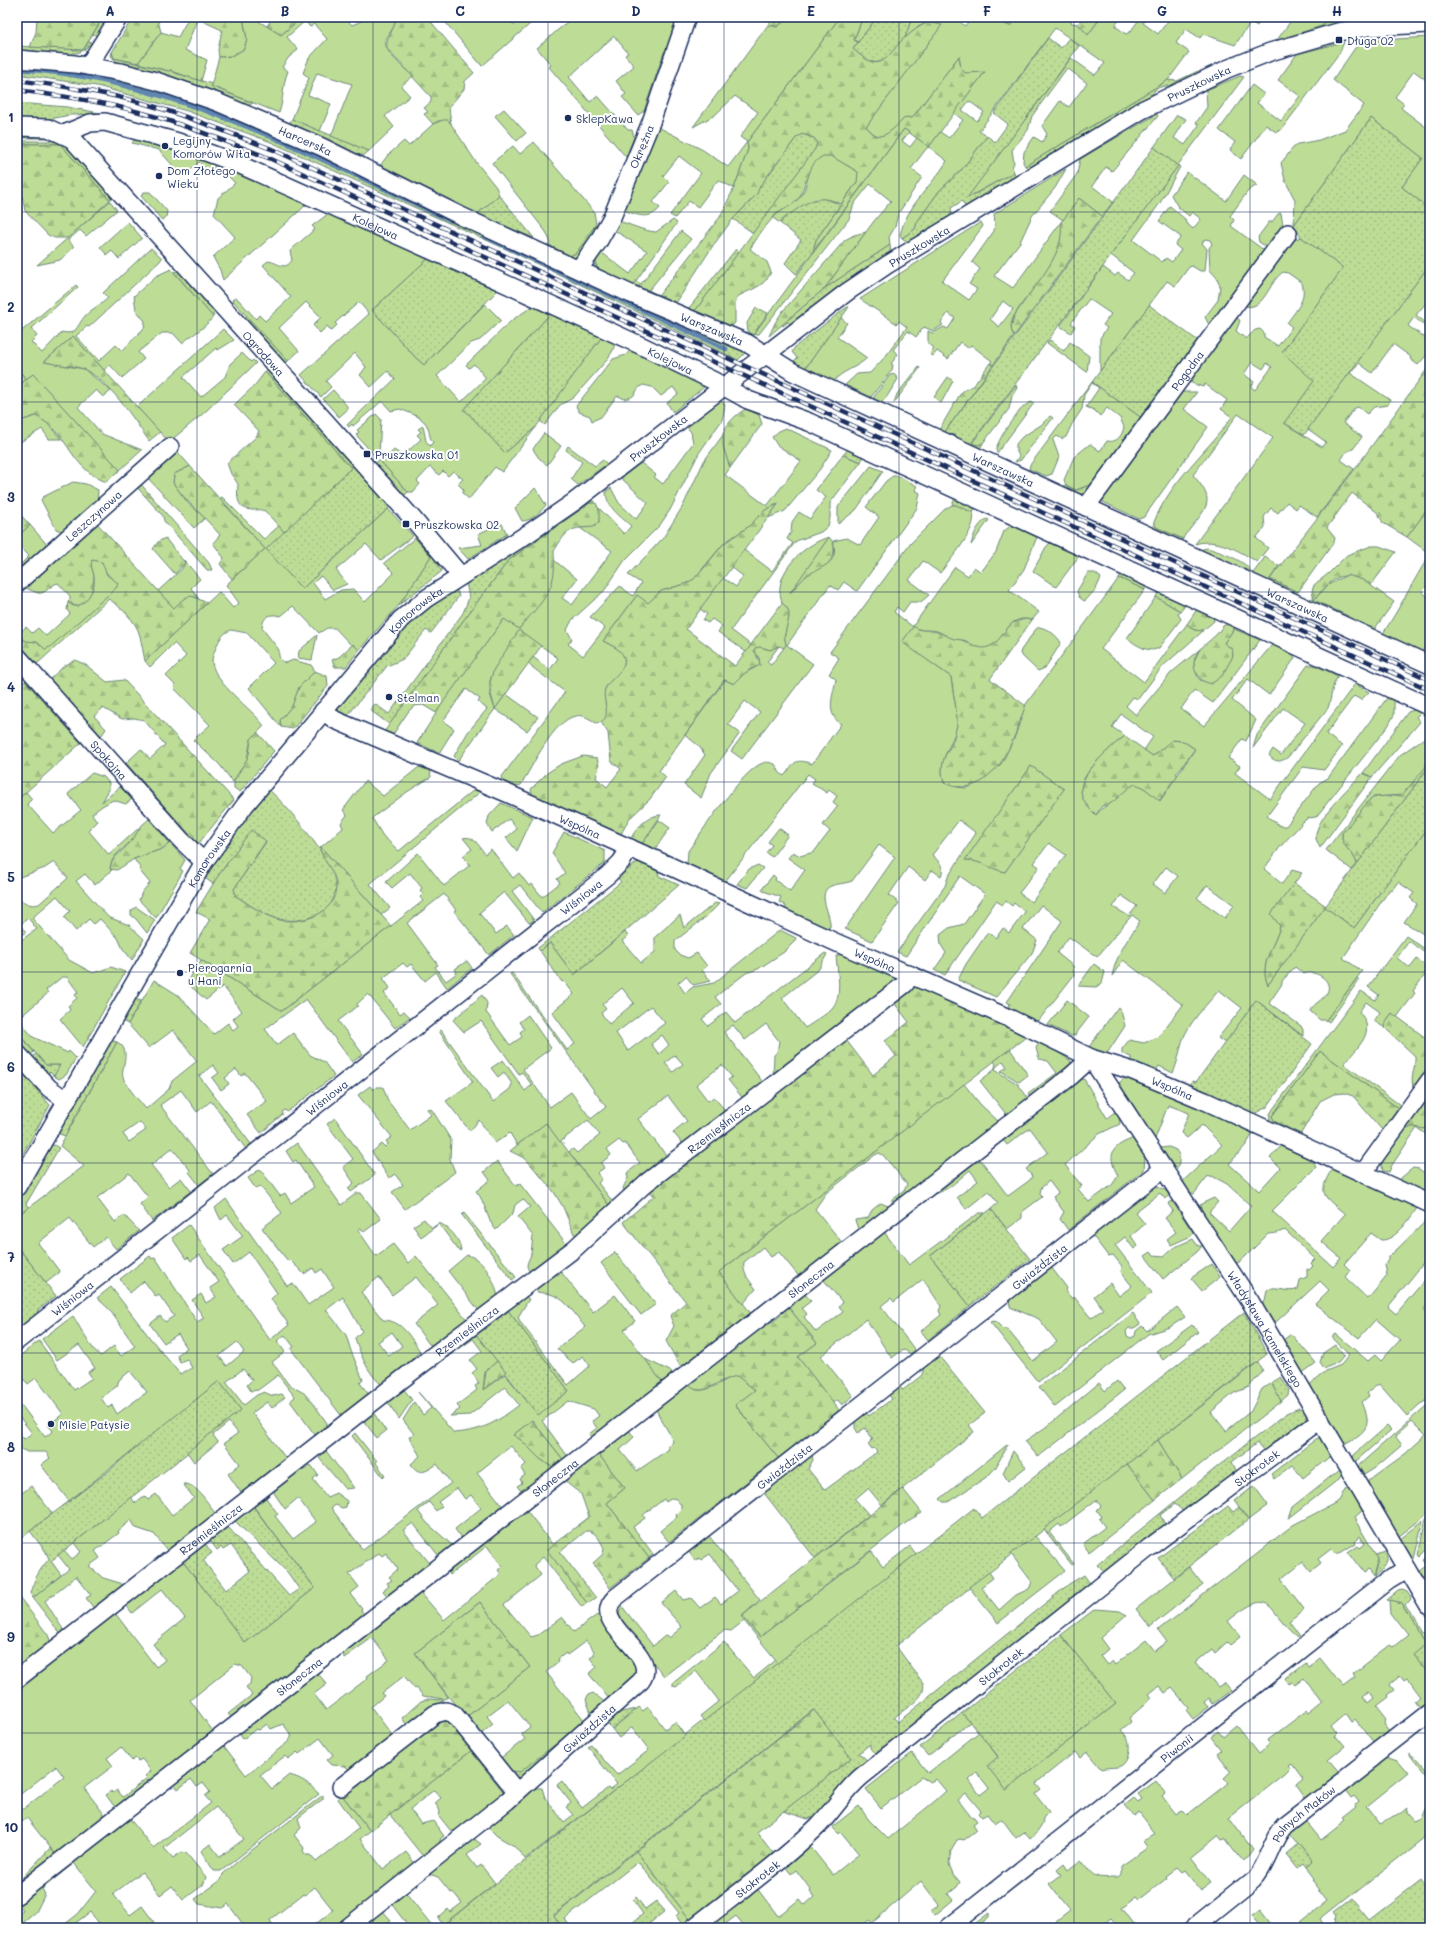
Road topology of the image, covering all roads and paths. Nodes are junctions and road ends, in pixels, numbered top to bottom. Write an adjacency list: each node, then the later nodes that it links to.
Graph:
1 (119, 17): 6 (street)
2 (687, 17): 10 (street, Okrężna)
3 (1366, 22): 4 (street, Pruszkowska); 11 (street, Pruszkowska)
4 (1430, 24)
5 (17, 59): 6 (street, Harcerska)
6 (88, 66): 10 (street, Harcerska)
7 (17, 127): 8 (street)
8 (64, 134): 12 (street, Kolejowa); 15 (street, Ogrodowa)
9 (1288, 233): 14 (street, Pogodna)
10 (579, 269): 11 (street, Warszawska)
11 (765, 353): 12 (street, Pruszkowska); 14 (street, Warszawska)
12 (723, 386): 15 (street, Pruszkowska); 19 (street)
13 (170, 447): 16 (street, Leszczynowa)
14 (1086, 507): 18 (street, Warszawska)
15 (461, 576): 20 (street, Komorowska)
16 (17, 583)
17 (17, 656): 22 (street, Spokojna)
18 (1430, 665)
19 (1430, 707)
20 (323, 712): 21 (street, Wspólna); 22 (street, Komorowska)
21 (630, 848): 23 (street, Wspólna); 32 (street, Wiśniowa)
22 (204, 862): 27 (street, Komorowska)
23 (911, 975): 25 (street, Wspólna); 36 (street, Rzemieślnicza)
24 (17, 1053): 27 (street)
25 (1091, 1058): 28 (street, Władysława Kamelskiego); 29 (street, Wspólna); 40 (street, Słoneczna)
26 (1430, 1080): 29 (street)
27 (67, 1101): 30 (street, Komorowska)
28 (1164, 1169): 33 (street, Władysława Kamelskiego); 39 (street, Gwiaździsta)
29 (1364, 1172): 31 (street, Wspólna)
30 (17, 1187)
31 (1430, 1204)
32 (17, 1341)
33 (1320, 1420): 34 (street, Władysława Kamelskiego); 42 (street, Stokrotek)
34 (1407, 1569): 35 (street, Władysława Kamelskiego); 43 (street, Piwonii)
35 (1430, 1607)
36 (17, 1679)
37 (1430, 1712): 44 (street, Polnych Maków)
38 (341, 1787): 39 (street)
39 (517, 1792): 41 (street, Gwiaździsta)
40 (17, 1894)
41 (347, 1928)
42 (693, 1928)
43 (948, 1928)
44 (1193, 1928)

